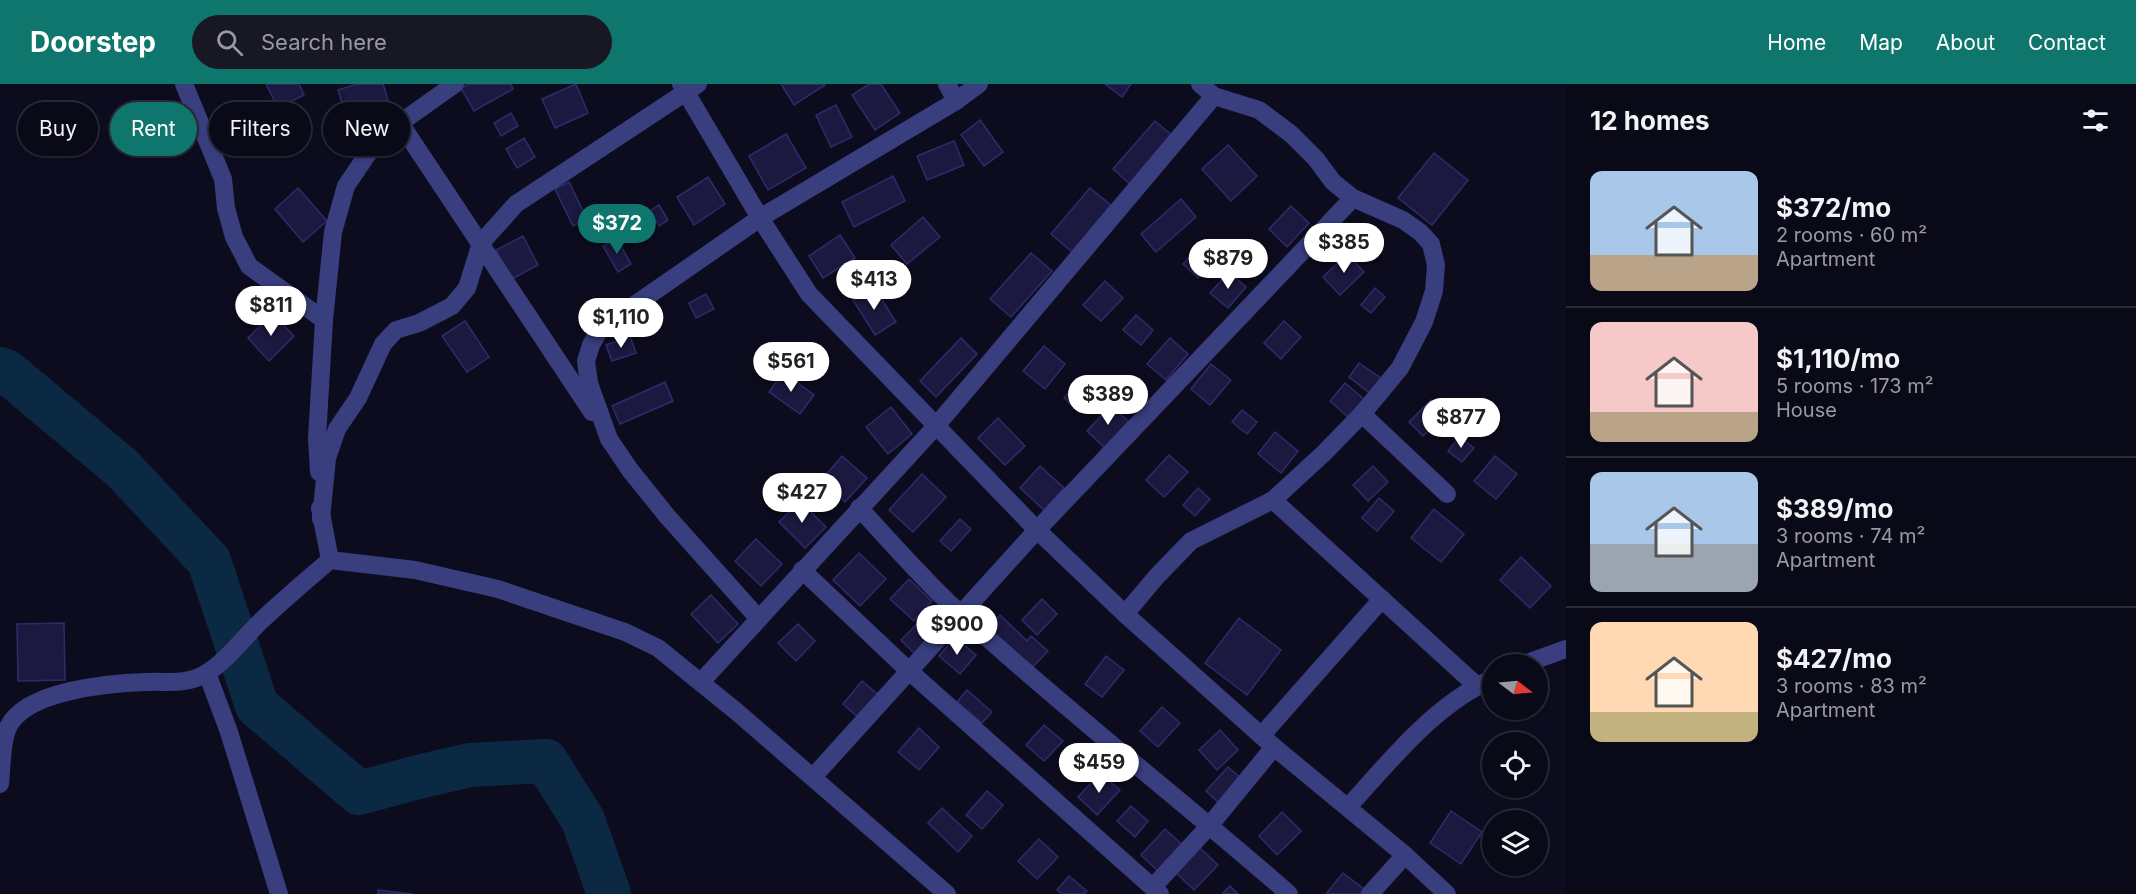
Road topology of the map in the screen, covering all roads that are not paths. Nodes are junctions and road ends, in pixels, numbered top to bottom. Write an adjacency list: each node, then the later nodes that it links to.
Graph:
1 (184, 84): 15 (street)
2 (455, 84): 9 (street)
3 (947, 84): 8 (street)
4 (979, 84): 8 (street)
5 (1200, 84): 7 (street)
6 (688, 86): 13 (street); 14 (street)
7 (1214, 96): 12 (street); 17 (street)
8 (956, 101): 13 (street)
9 (410, 116)
10 (410, 138): 14 (street)
11 (366, 156): 15 (street)
12 (1353, 198): 16 (street); 23 (street)
13 (759, 218): 17 (street); 18 (street)
14 (481, 243): 18 (street); 22 (street)
15 (324, 320): 22 (street)
16 (1362, 414): 19 (street); 20 (street)
17 (936, 426): 21 (street); 23 (street)
18 (609, 439): 29 (street)
19 (1447, 494)
20 (1273, 500): 26 (street); 27 (street)
21 (859, 508): 25 (street); 28 (street)
22 (321, 519): 24 (street)
23 (1037, 530): 27 (street); 28 (street)
24 (330, 560): 33 (street); 35 (street)
25 (802, 570): 29 (street); 32 (street)
26 (1382, 599): 34 (street); 37 (street)
27 (1125, 614): 37 (street)
28 (961, 615): 32 (street); 41 (street)
29 (759, 619): 35 (street)
30 (1566, 649): 31 (street)
31 (1548, 655)
32 (909, 670): 38 (street); 43 (street)
33 (207, 674): 39 (street); 44 (street)
34 (1482, 680)
35 (701, 682): 38 (street)
36 (1482, 684): 40 (street)
37 (1268, 741): 40 (street); 41 (street)
38 (813, 777): 45 (street)
39 (0, 784)
40 (1348, 807): 42 (street)
41 (1210, 825): 43 (street); 46 (street)
42 (1405, 855): 47 (street); 48 (street)
43 (1156, 891)
44 (279, 894)
45 (947, 894)
46 (1289, 894)
47 (1371, 894)
48 (1447, 894)

